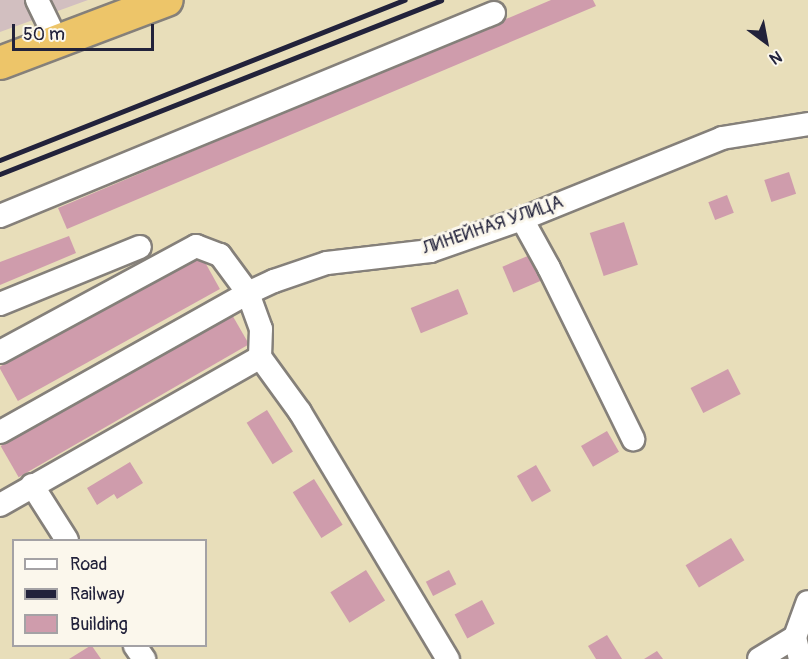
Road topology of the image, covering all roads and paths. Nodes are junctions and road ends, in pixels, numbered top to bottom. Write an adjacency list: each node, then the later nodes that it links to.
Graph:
1 (37, 0): 4 (street)
2 (167, 0): 4 (highway)
3 (495, 13): 7 (street)
4 (57, 41): 5 (highway)
5 (0, 63)
6 (808, 124): 8 (street, ЛИНЕЙНАЯ УЛИЦА)
7 (0, 216)
8 (522, 219): 10 (street, ЛИНЕЙНАЯ УЛИЦА); 15 (street)
9 (140, 247): 11 (street)
10 (248, 293): 12 (street); 13 (street); 14 (street, ЛИНЕЙНАЯ УЛИЦА)
11 (0, 304)
12 (0, 352)
13 (260, 357): 16 (street); 21 (street)
14 (0, 432)
15 (633, 440)
16 (32, 485): 17 (street); 18 (street)
17 (0, 505)
18 (66, 539)
19 (808, 602): 20 (street)
20 (798, 648): 22 (street)
21 (448, 659)
22 (759, 659)

